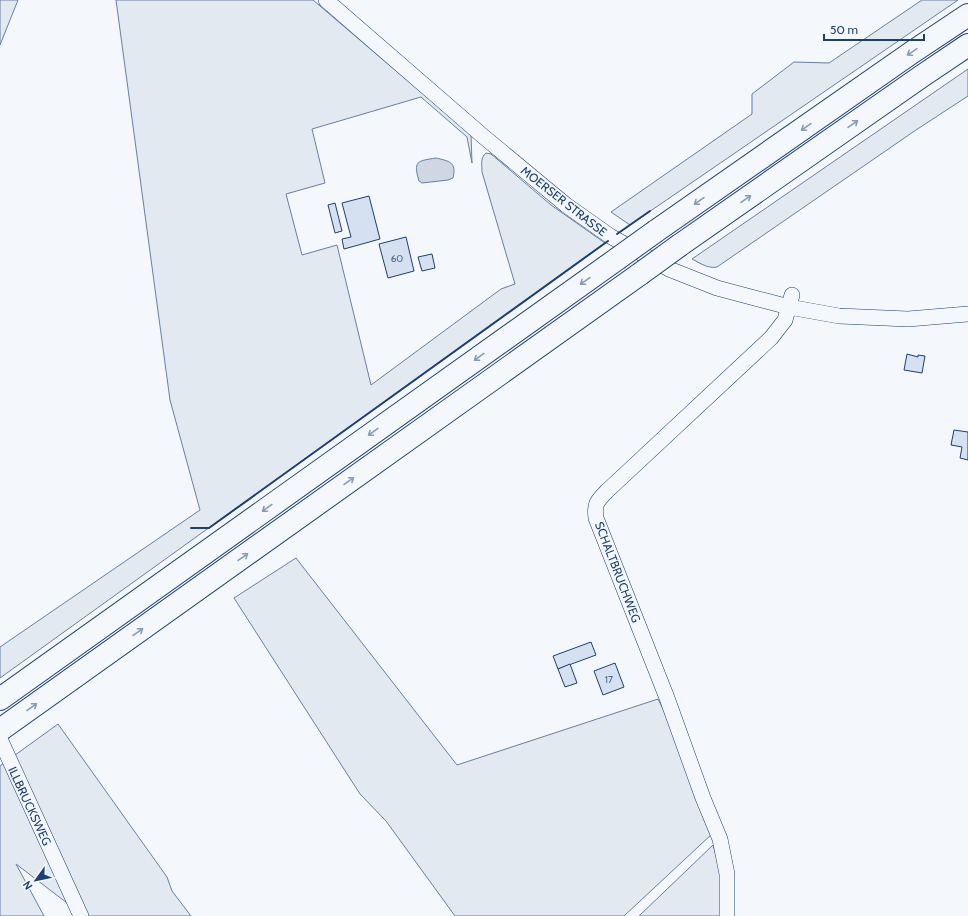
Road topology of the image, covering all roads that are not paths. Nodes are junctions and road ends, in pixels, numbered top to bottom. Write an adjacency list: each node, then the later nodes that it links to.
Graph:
1 (326, 0): 4 (street, MOERSER STRASSE)
2 (968, 15): 6 (highway, one-way to 6, bridge)
3 (968, 45): 7 (highway, one-way to 3, bridge)
4 (791, 301): 5 (street, MOERSER STRASSE); 10 (street, SCHALTBRUCHWEG)
5 (968, 314)
6 (0, 699)
7 (0, 730)
8 (0, 739): 9 (street, ILLBRUCKSWEG)
9 (81, 916)
10 (727, 916)

